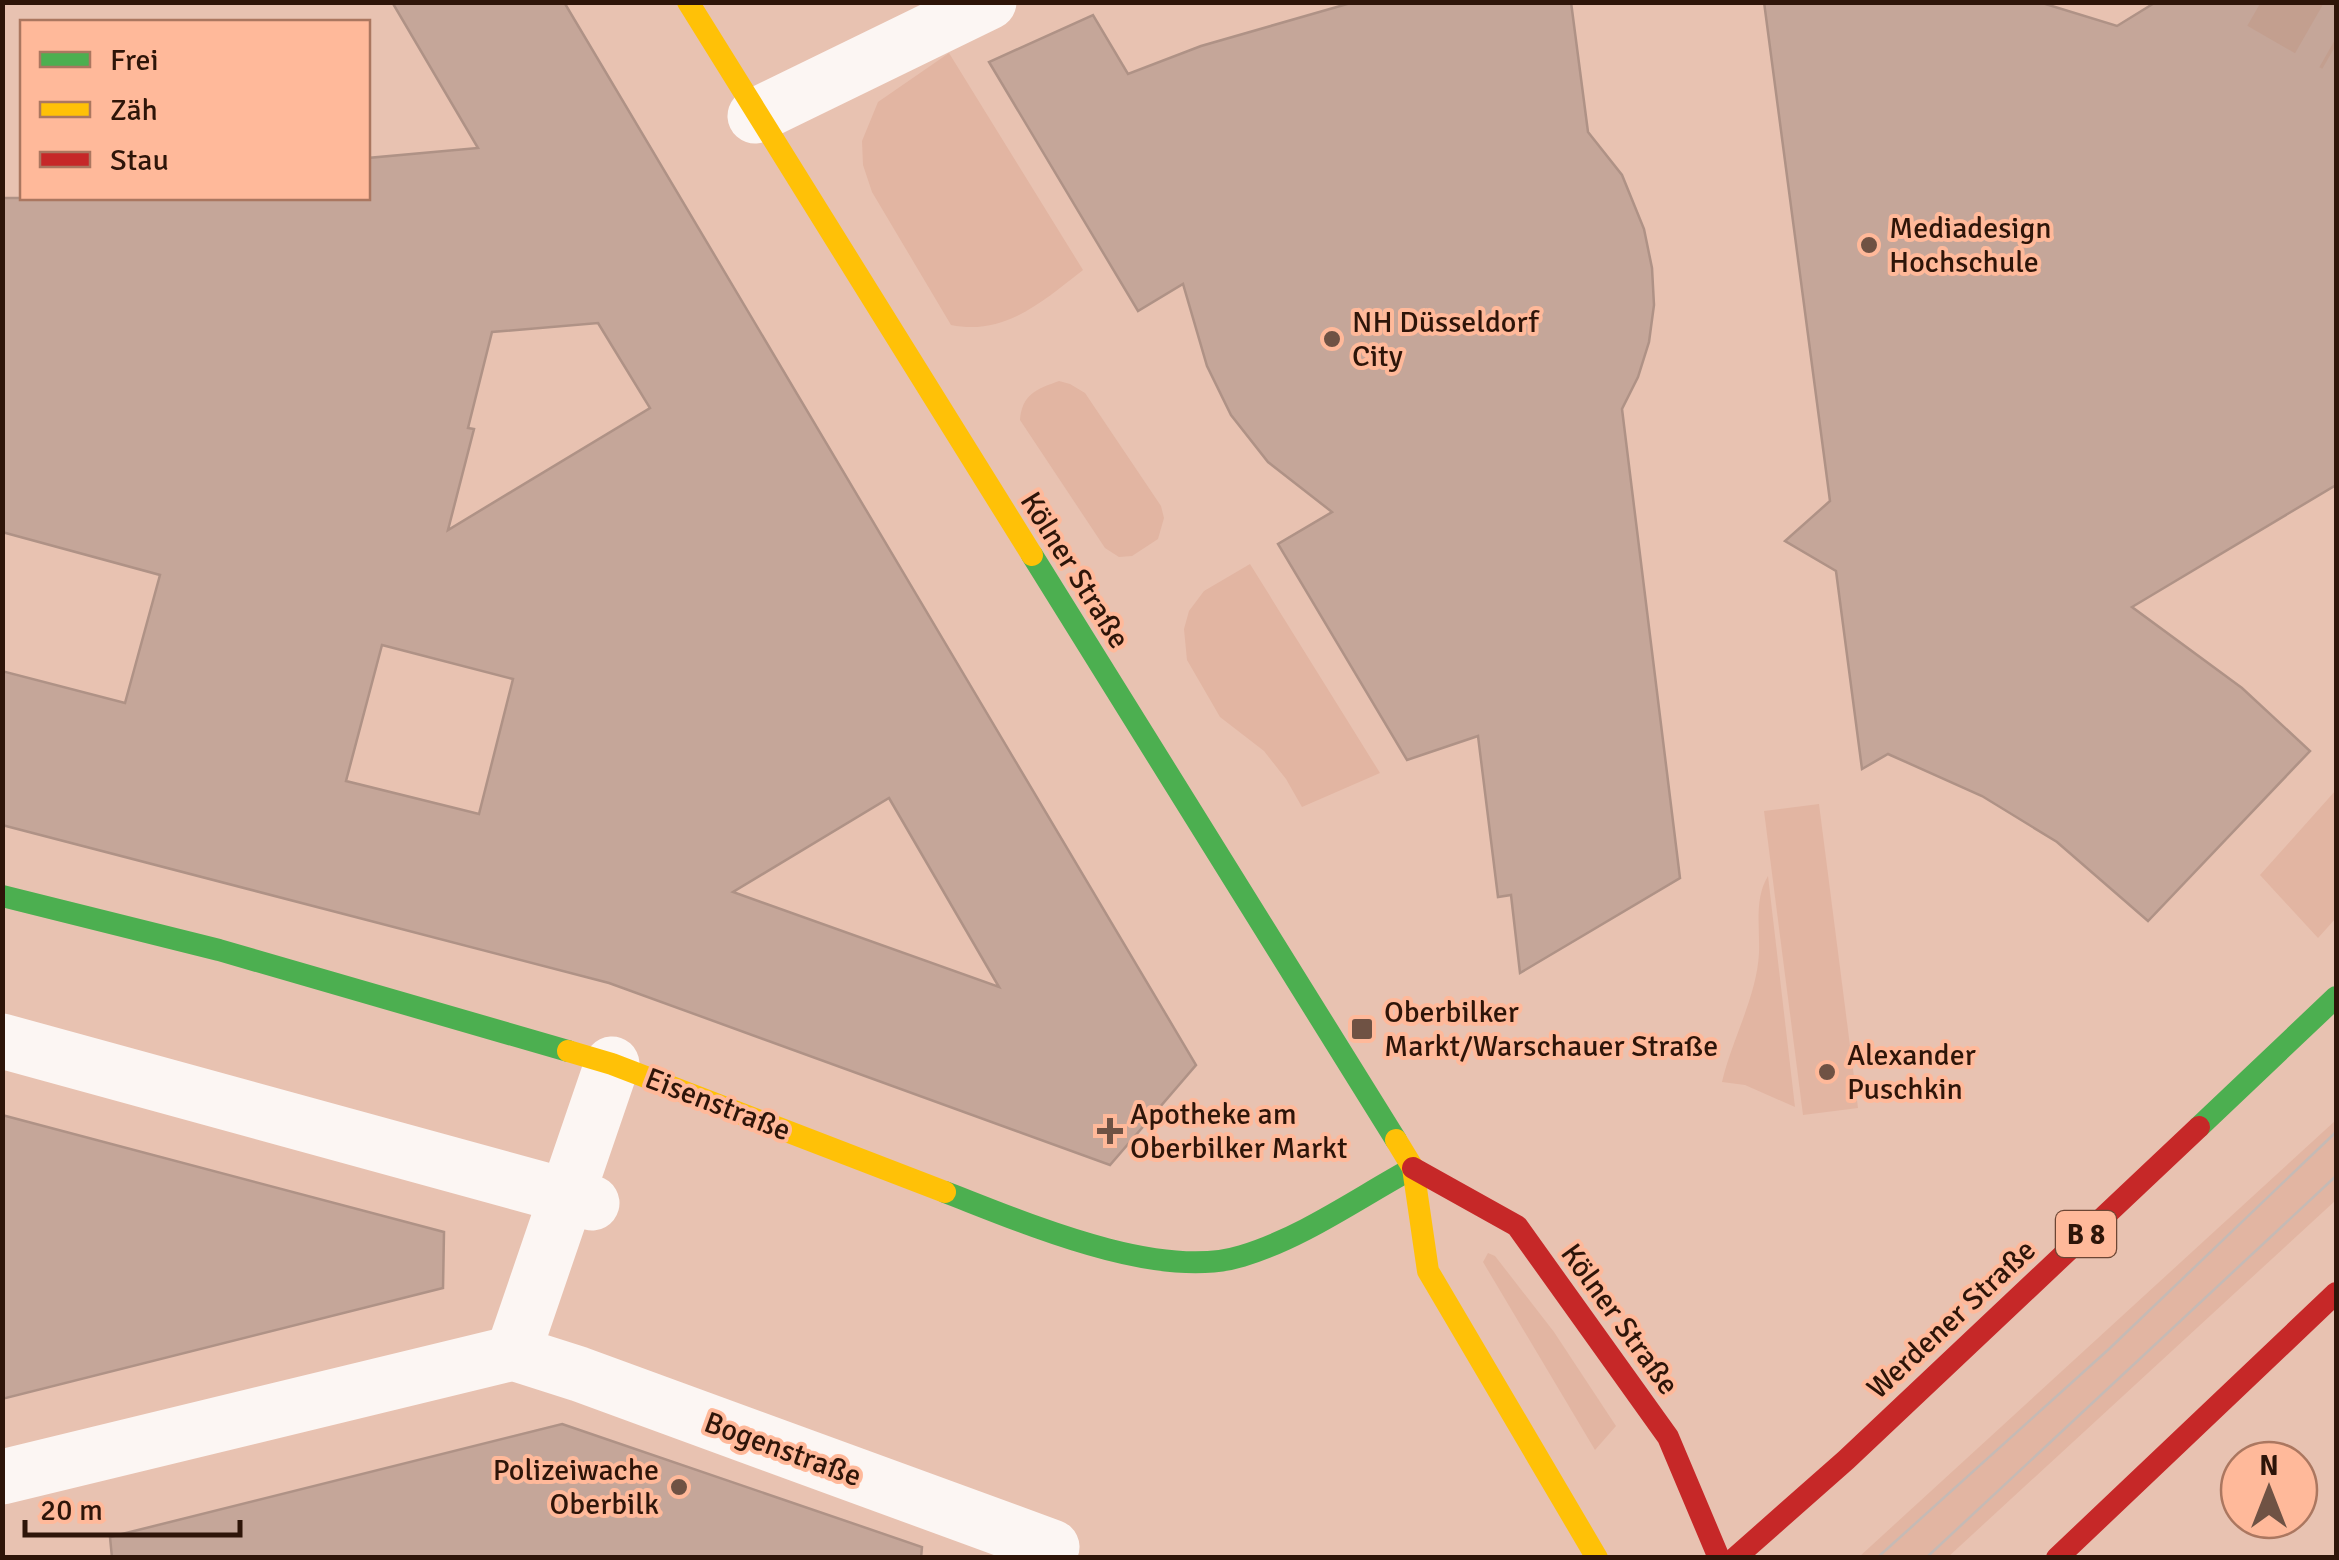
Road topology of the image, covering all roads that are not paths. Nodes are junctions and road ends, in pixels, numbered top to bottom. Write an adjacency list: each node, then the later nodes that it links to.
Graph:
1 (688, 2): 3 (main road, Kölner Straße)
2 (989, 2): 3 (street)
3 (756, 116): 8 (main road, Kölner Straße)
4 (2, 896): 7 (main road, Eisenstraße)
5 (2336, 998): 16 (main road, Werdener Straße / B 8)
6 (2, 1041): 9 (street)
7 (612, 1064): 8 (main road, Eisenstraße); 9 (street)
8 (1413, 1168): 14 (main road, Kölner Straße); 15 (main road, Kölner Straße)
9 (579, 1198): 11 (street)
10 (2336, 1293): 17 (main road)
11 (514, 1353): 12 (street); 13 (street, Bogenstraße)
12 (2, 1477)
13 (1052, 1547)
14 (1597, 1558)
15 (1719, 1558)
16 (1735, 1558)
17 (2057, 1558)

